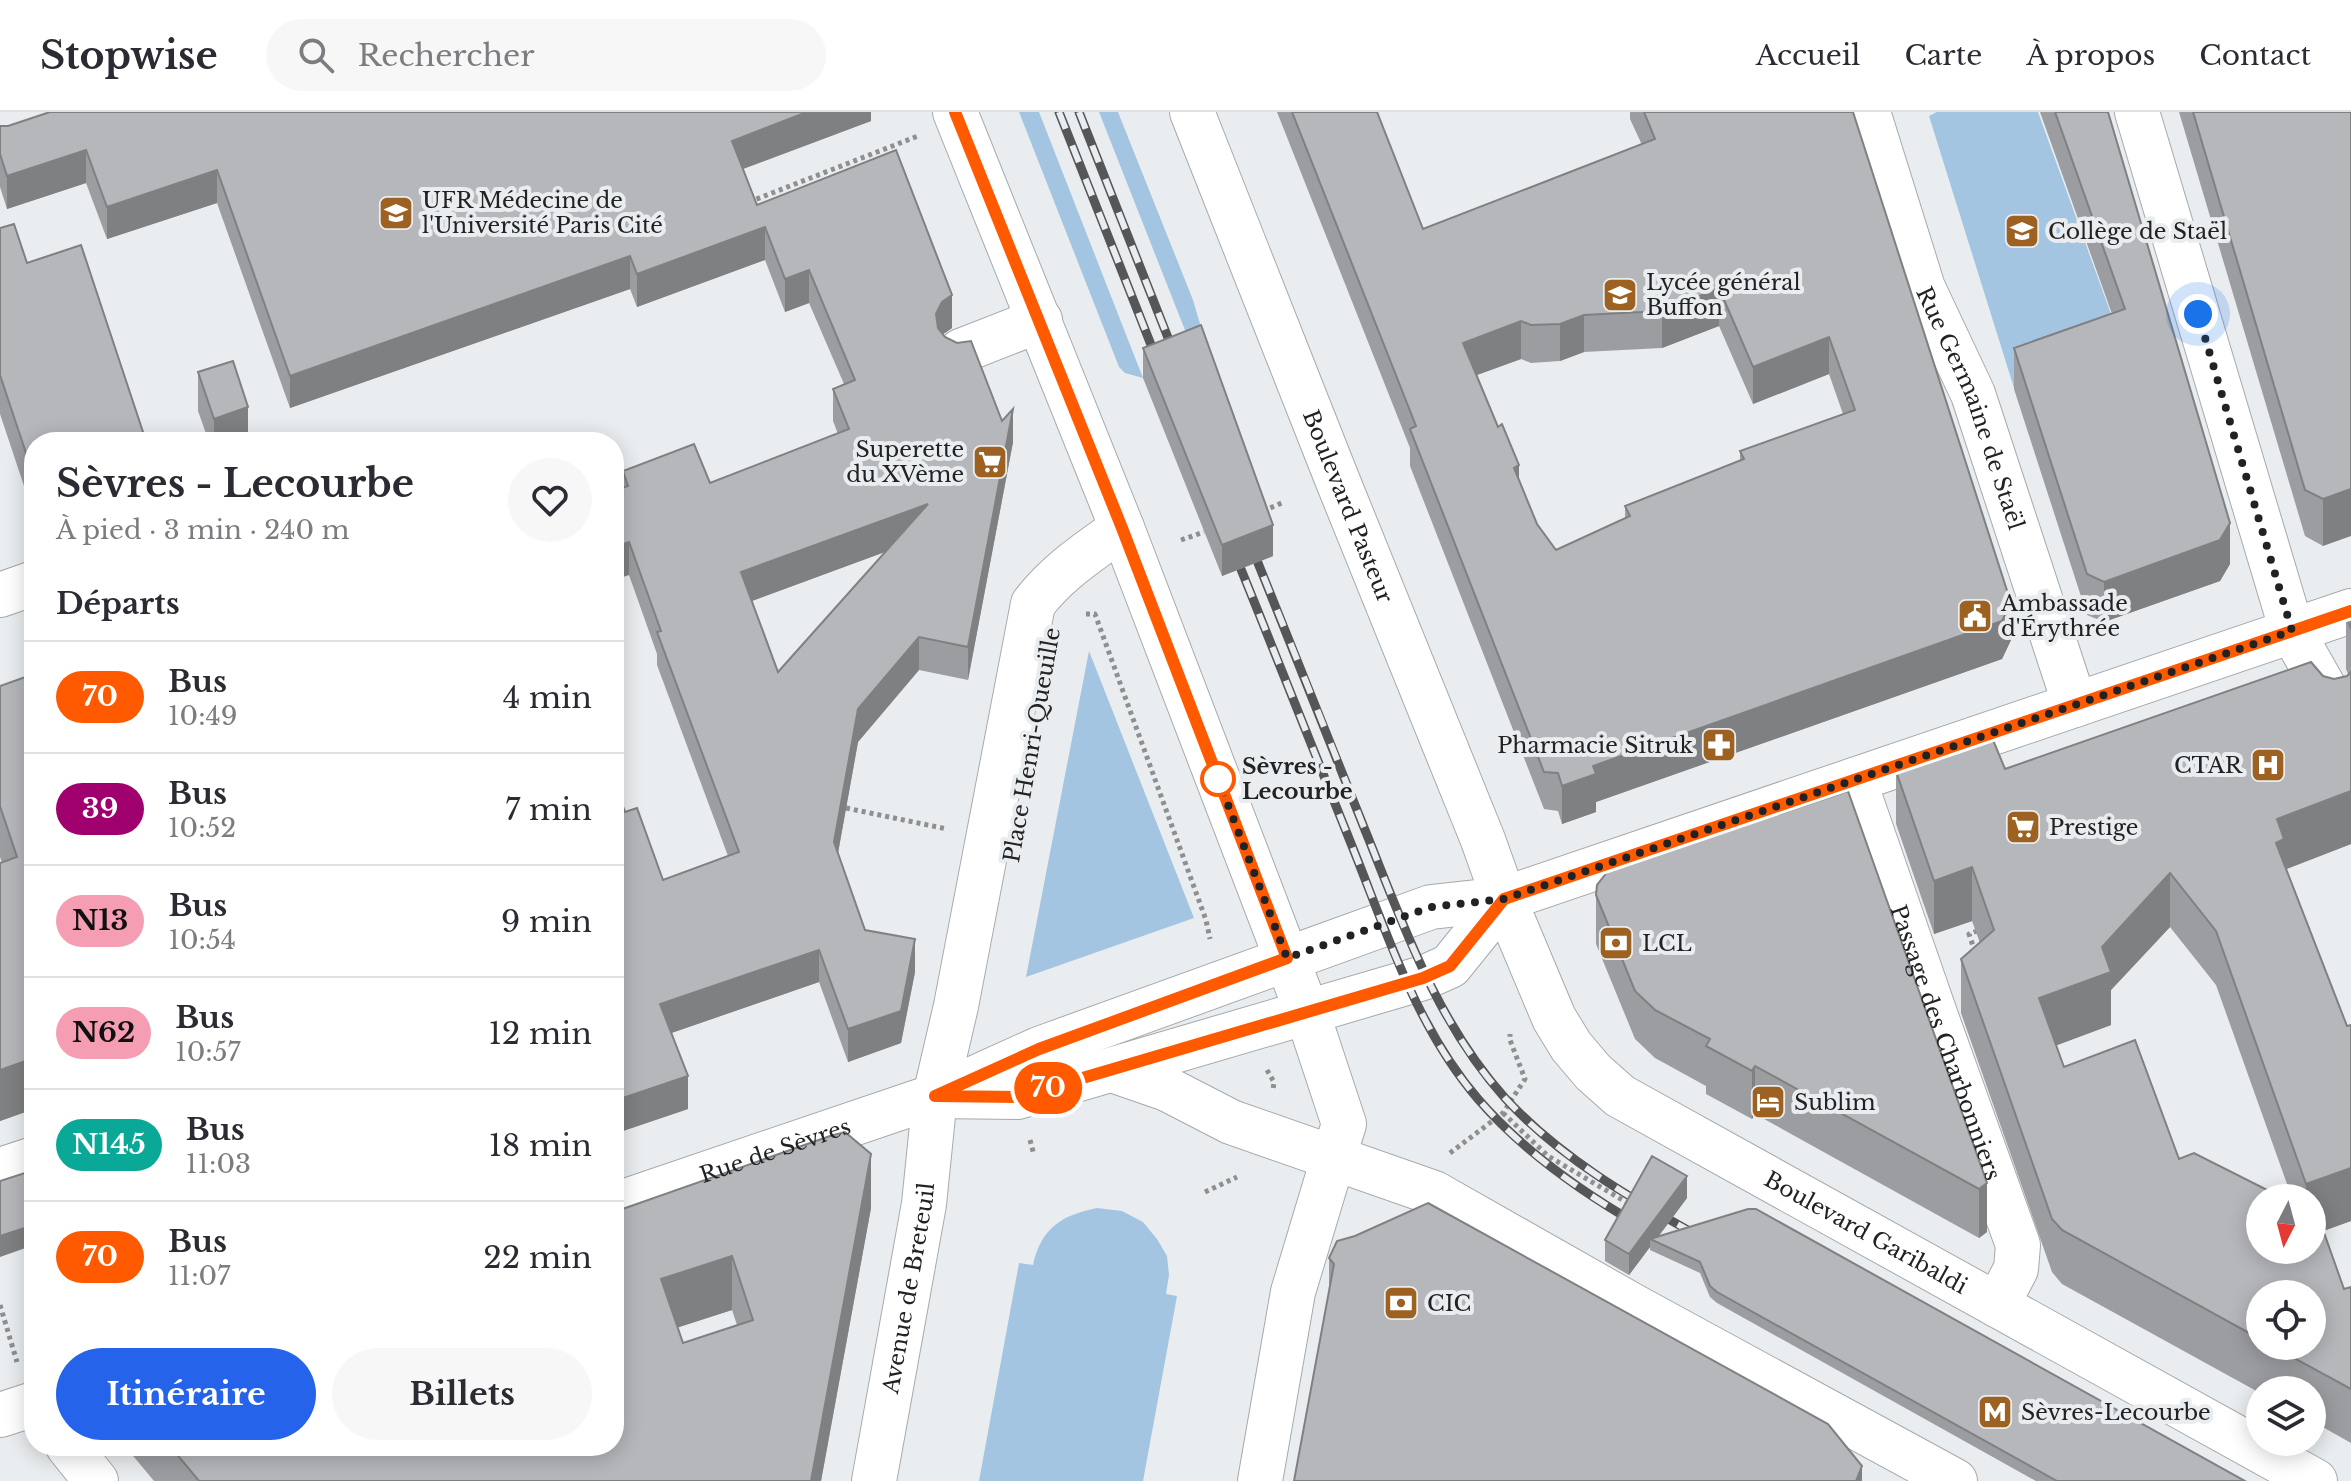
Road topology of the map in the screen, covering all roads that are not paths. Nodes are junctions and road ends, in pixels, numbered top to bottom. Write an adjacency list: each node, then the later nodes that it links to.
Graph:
1 (1192, 112): 15 (main road, Boulevard Pasteur)
2 (1868, 112): 12 (main road, Rue Germaine de Staël)
3 (2137, 112): 11 (main road)
4 (942, 122): 5 (main road)
5 (1040, 320): 6 (main road); 7 (main road)
6 (961, 351)
7 (1122, 528): 16 (main road); 19 (main road)
8 (24, 587): 9 (main road)
9 (0, 595)
10 (2351, 611): 11 (main road, Rue de Sèvres)
11 (2292, 631): 12 (main road, Rue de Sèvres); 13 (main road)
12 (2075, 705): 14 (main road, Rue de Sèvres)
13 (2335, 707)
14 (1854, 780): 15 (main road, Rue de Sèvres); 24 (main road, Passage des Charbonniers)
15 (1504, 899): 16 (main road, Rue de Sèvres); 17 (main road, Rue de Sèvres); 24 (main road, Boulevard Garibaldi)
16 (1287, 958): 17 (main road); 19 (main road, Rue de Sèvres)
17 (1307, 1012): 18 (main road, Rue de Sèvres); 20 (main road)
18 (1112, 1070): 19 (main road, Rue de Sèvres); 20 (main road)
19 (935, 1096): 23 (main road, Rue de Sèvres); 27 (main road, Avenue de Breteuil)
20 (1333, 1159): 28 (main road); 29 (main road)
21 (24, 1162): 22 (main road)
22 (0, 1170)
23 (624, 1202)
24 (1997, 1305): 30 (main road, Boulevard Garibaldi)
25 (76, 1456): 26 (main road)
26 (96, 1481)
27 (874, 1481)
28 (1260, 1481)
29 (1955, 1481)
30 (2315, 1481)

